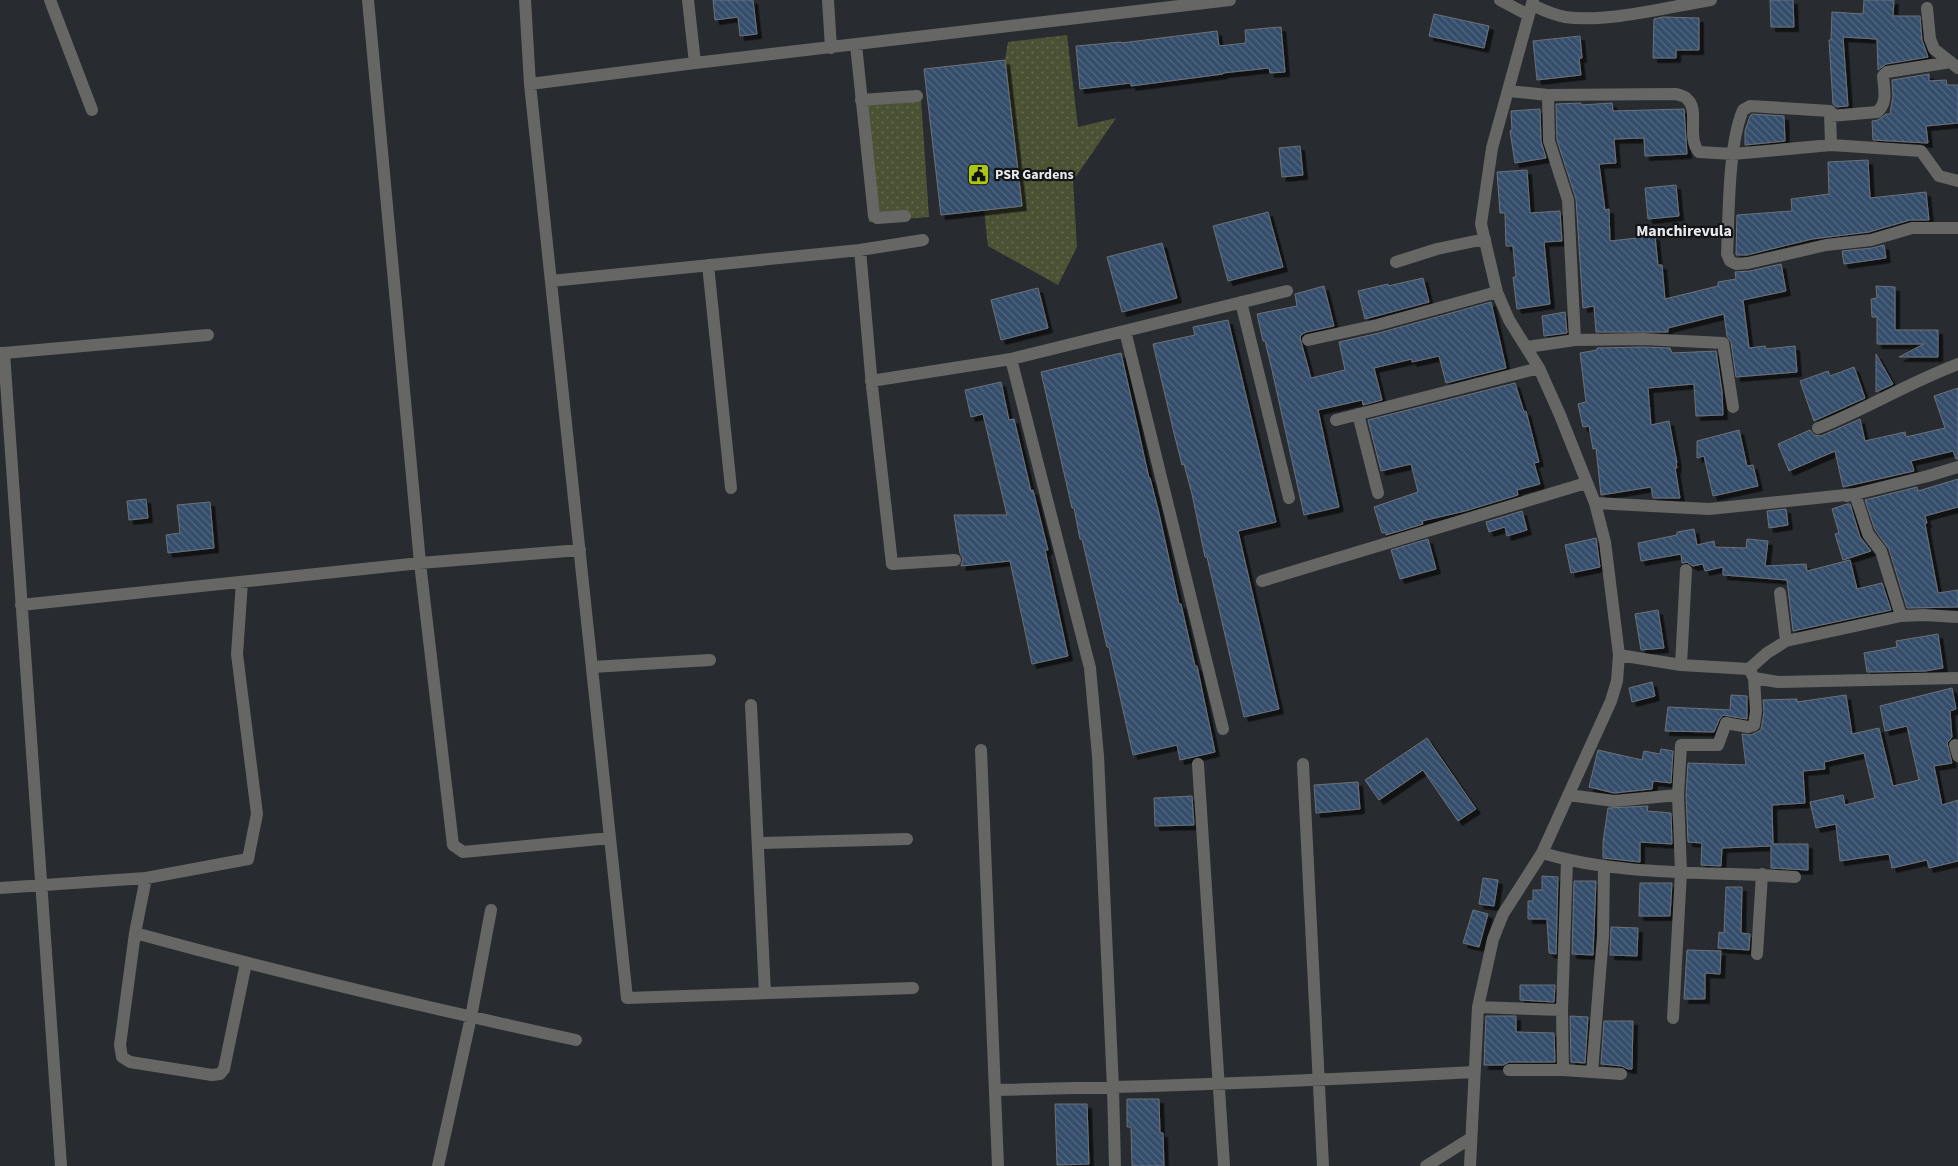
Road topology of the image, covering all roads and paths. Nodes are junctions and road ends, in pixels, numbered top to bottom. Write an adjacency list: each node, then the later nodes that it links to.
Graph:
1 (50, 0): 20 (street)
2 (368, 0): 60 (street)
3 (525, 0): 15 (street)
4 (688, 0): 13 (street)
5 (828, 0): 12 (street)
6 (1230, 0): 11 (street)
7 (1500, 0): 9 (street)
8 (1711, 0): 9 (street)
9 (1531, 7): 16 (street)
10 (1927, 8): 14 (street)
11 (856, 45): 12 (street); 19 (street)
12 (831, 48): 13 (street)
13 (694, 63): 15 (street)
14 (1954, 65): 21 (street)
15 (530, 84): 32 (street)
16 (1509, 91): 17 (street); 27 (street)
17 (1548, 95): 23 (street); 39 (street)
18 (917, 96): 19 (street)
19 (861, 100): 25 (street)
20 (92, 110)
21 (1830, 116): 22 (street); 23 (street)
22 (1831, 145): 23 (street); 24 (street)
23 (1733, 154): 26 (street)
24 (1958, 182)
25 (905, 216)
26 (1958, 228)
27 (1485, 239): 30 (street); 34 (street)
28 (923, 240): 29 (street)
29 (860, 250): 31 (street); 45 (street)
30 (1396, 262)
31 (708, 266): 32 (street); 52 (street)
32 (551, 281): 58 (street)
33 (1287, 291): 35 (street)
34 (1496, 292): 38 (street); 40 (street)
35 (1242, 302): 36 (street); 55 (street)
36 (1125, 331): 42 (street); 76 (street)
37 (208, 335): 41 (street)
38 (1308, 340)
39 (1575, 340): 40 (street); 46 (street)
40 (1527, 347): 44 (street)
41 (2, 353): 65 (street)
42 (1011, 359): 45 (street); 112 (street)
43 (1958, 364): 49 (street)
44 (1539, 368): 47 (street); 51 (street)
45 (871, 381): 59 (street)
46 (1733, 407)
47 (1358, 414): 48 (street); 53 (street)
48 (1336, 420)
49 (1818, 428)
50 (1958, 467): 54 (street)
51 (1586, 483): 56 (street); 62 (street)
52 (731, 488)
53 (1378, 493)
54 (1855, 494): 56 (street); 57 (street); 66 (street)
55 (1289, 498)
56 (1595, 503): 69 (street)
57 (1809, 506)
58 (580, 550): 60 (street); 72 (street)
59 (955, 560)
60 (420, 563): 63 (street); 82 (street)
61 (1686, 570): 71 (street)
62 (1262, 581)
63 (242, 582): 65 (street); 91 (street)
64 (1780, 593): 68 (street)
65 (21, 605): 92 (street)
66 (1901, 616): 67 (street); 68 (street)
67 (1958, 618)
68 (1786, 642): 73 (street)
69 (1619, 655): 71 (street); 80 (street)
70 (710, 660): 72 (street)
71 (1681, 665): 73 (street)
72 (592, 667): 82 (street)
73 (1752, 673): 74 (street); 81 (street)
74 (1958, 678)
75 (750, 705): 84 (street)
76 (1223, 730)
77 (981, 750): 113 (street)
78 (1198, 764): 111 (street)
79 (1303, 764): 110 (street)
80 (1568, 795): 81 (street); 85 (street)
81 (1678, 795): 88 (street)
82 (610, 838): 99 (street)
83 (907, 839): 84 (street)
84 (758, 844): 99 (street)
85 (1542, 853): 86 (street); 100 (street)
86 (1568, 860): 87 (street); 101 (street)
87 (1604, 867): 88 (street); 108 (street)
88 (1680, 872): 89 (street); 103 (street)
89 (1762, 874): 90 (street); 96 (street)
90 (1795, 876)
91 (146, 878): 92 (street); 95 (street)
92 (41, 884): 93 (street); 115 (street)
93 (0, 888)
94 (491, 910): 102 (street)
95 (135, 933): 97 (street); 97 (street)
96 (1757, 954)
97 (246, 963): 102 (street)
98 (912, 988): 99 (street)
99 (765, 993)
100 (1478, 1007): 101 (street); 107 (street)
101 (1562, 1010): 106 (street)
102 (471, 1017): 104 (street); 116 (street)
103 (1673, 1018)
104 (576, 1040)
105 (1509, 1070): 106 (street)
106 (1563, 1070): 108 (street)
107 (1474, 1072): 110 (street); 114 (street)
108 (1592, 1072): 109 (street)
109 (1621, 1074)
110 (1319, 1080): 111 (street); 120 (street)
111 (1219, 1084): 112 (street); 119 (street)
112 (1113, 1088): 113 (street); 118 (street)
113 (995, 1090): 117 (street)
114 (1471, 1138): 121 (street); 122 (street)
115 (61, 1166)
116 (438, 1166)
117 (998, 1166)
118 (1115, 1166)
119 (1224, 1166)
120 (1323, 1166)
121 (1426, 1166)
122 (1470, 1166)

